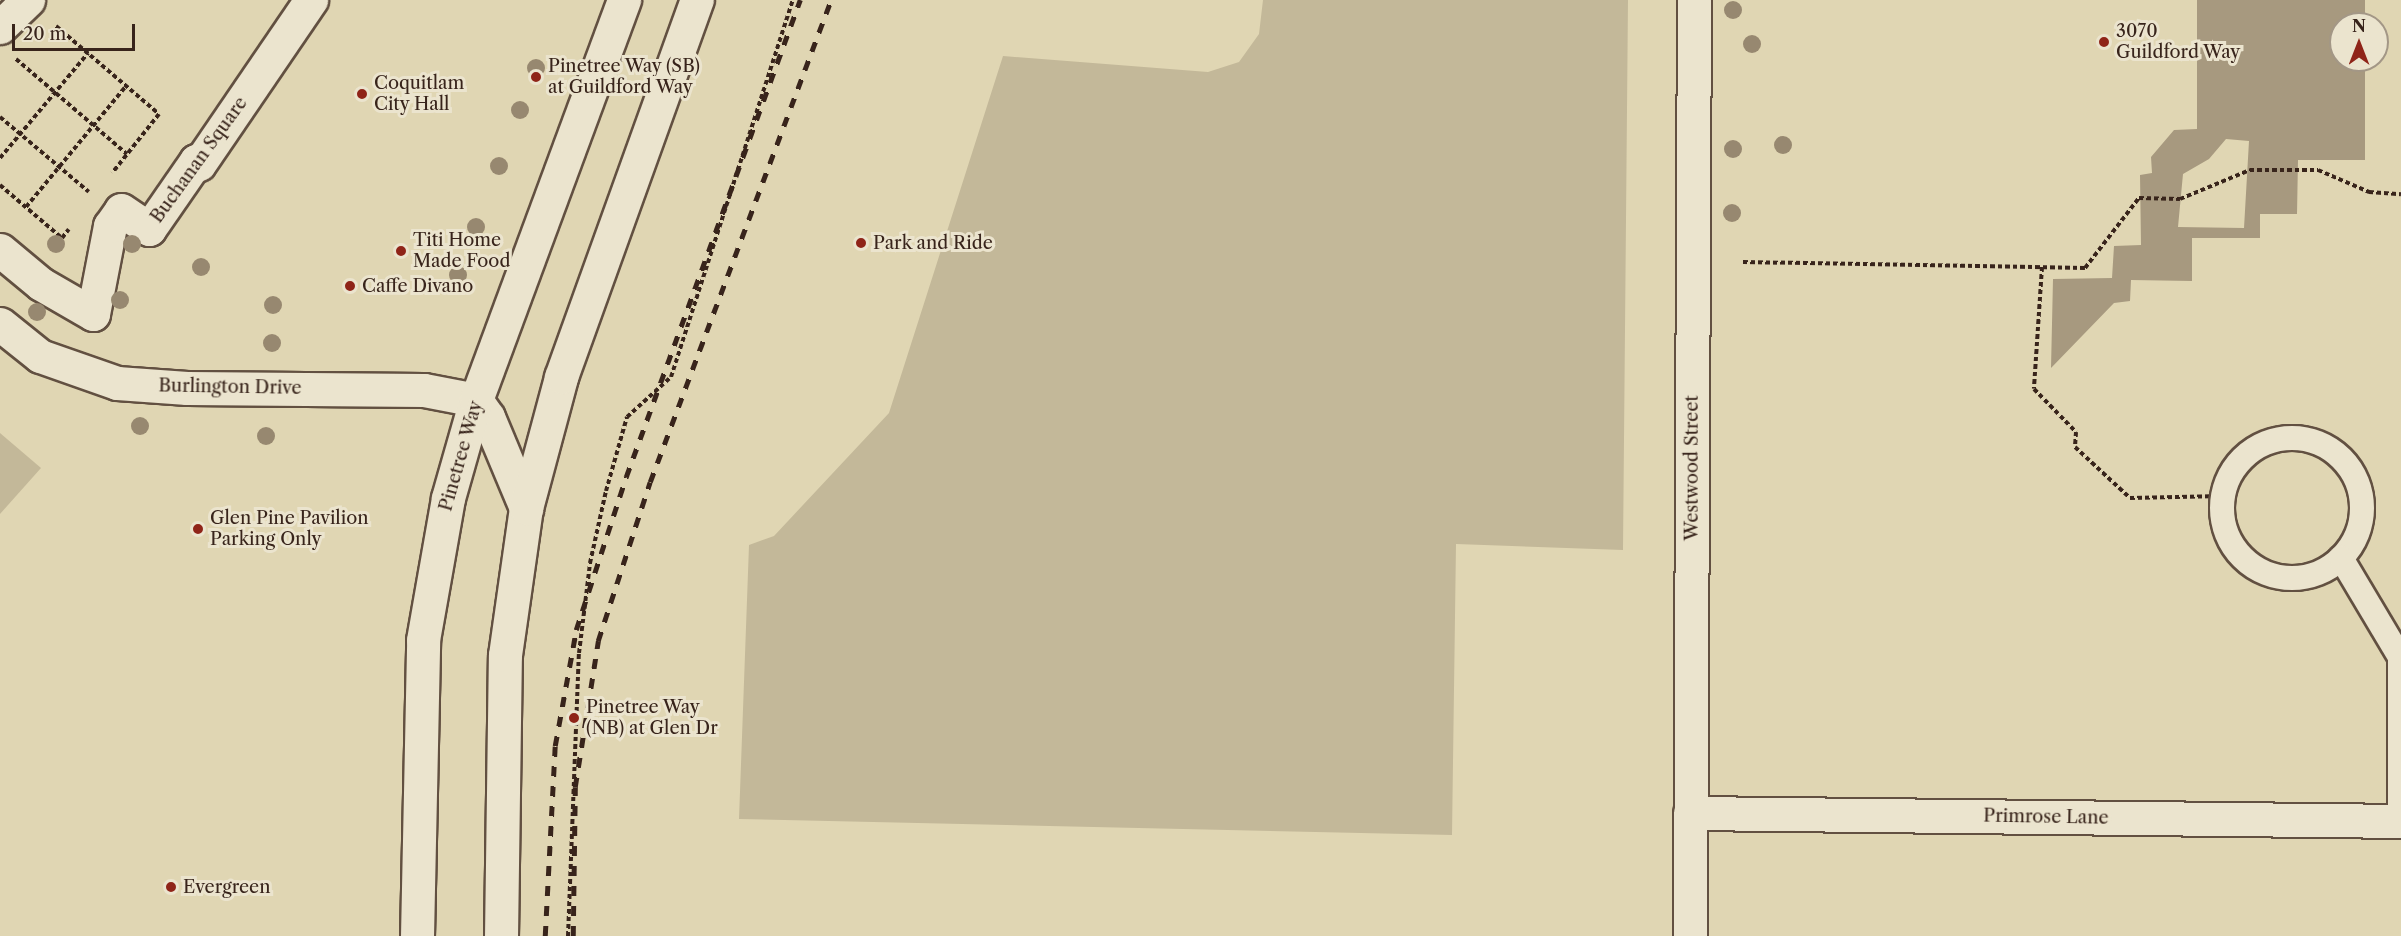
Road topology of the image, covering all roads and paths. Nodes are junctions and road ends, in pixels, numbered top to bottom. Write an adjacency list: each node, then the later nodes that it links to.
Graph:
1 (28, 0): 8 (street)
2 (311, 0): 26 (street, Buchanan Square)
3 (624, 0): 30 (street, Pinetree Way)
4 (697, 0): 32 (street)
5 (793, 0): 38 (path)
6 (1694, 0): 34 (street, Westwood Street)
7 (53, 23): 9 (path)
8 (4, 40): 11 (path)
9 (88, 54): 10 (path); 11 (path)
10 (126, 86): 13 (path); 15 (path)
11 (55, 93): 13 (path); 14 (path)
12 (0, 117): 14 (path)
13 (94, 126): 15 (path); 17 (path)
14 (20, 135): 16 (path); 17 (path)
15 (127, 154): 18 (path)
16 (0, 158)
17 (59, 167): 21 (path); 22 (path)
18 (107, 179)
19 (0, 185): 22 (path)
20 (2401, 194): 28 (path)
21 (94, 196)
22 (26, 207): 24 (path)
23 (75, 221): 24 (path)
24 (62, 238): 25 (path)
25 (67, 242)
26 (0, 250)
27 (1743, 262): 28 (path)
28 (2042, 267): 31 (path)
29 (0, 324): 30 (street, Burlington Drive)
30 (476, 400): 32 (street); 36 (street, Pinetree Way)
31 (2223, 496): 33 (lane); 33 (lane)
32 (526, 508): 37 (street)
33 (2342, 558): 35 (lane)
34 (1690, 813): 35 (street, Primrose Lane); 39 (street, Westwood Street)
35 (2401, 821)
36 (417, 936)
37 (501, 936)
38 (568, 936)
39 (1690, 936)

